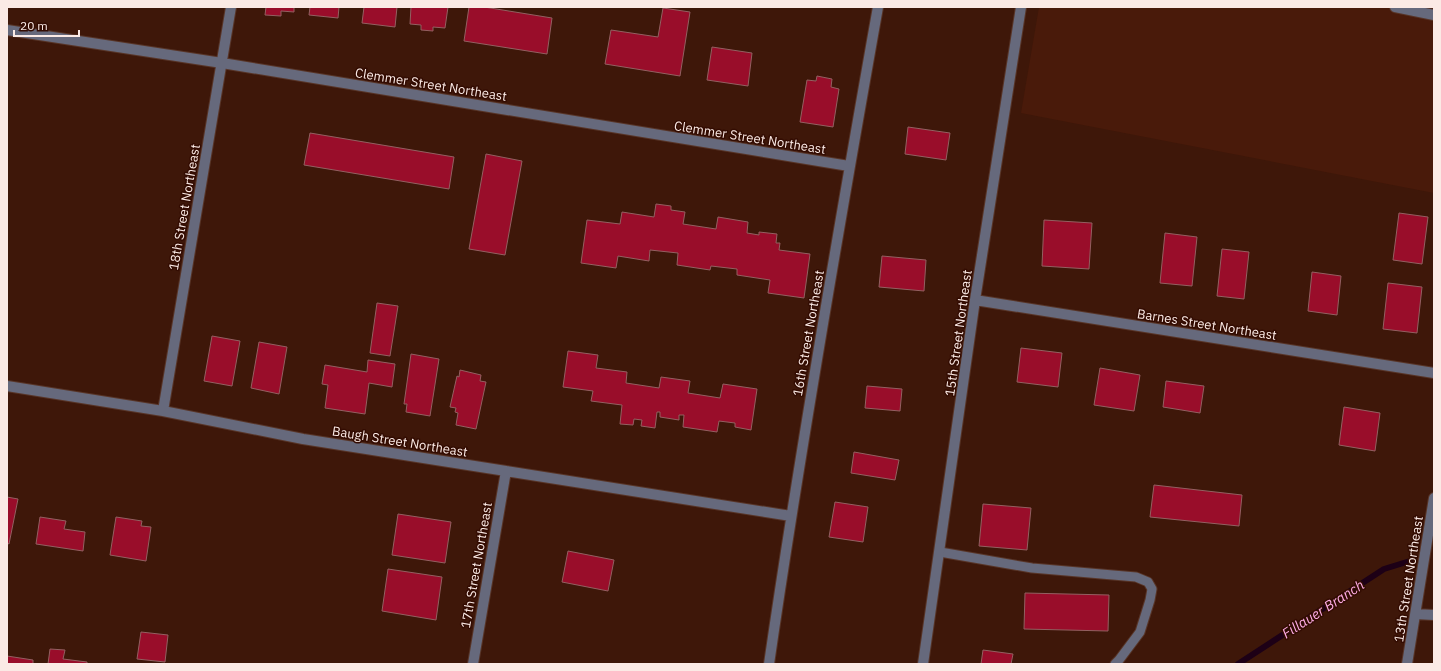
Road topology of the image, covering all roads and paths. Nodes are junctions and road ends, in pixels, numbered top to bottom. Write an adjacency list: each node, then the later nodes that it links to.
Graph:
1 (231, 7): 7 (street, 18th Street Northeast)
2 (878, 7): 8 (street, 16th Street Northeast)
3 (1021, 7): 9 (street, 15th Street Northeast)
4 (1395, 7): 5 (street)
5 (1434, 15)
6 (7, 30): 7 (street, Clemmer Street Northeast)
7 (222, 63): 8 (street, Clemmer Street Northeast); 12 (street, 18th Street Northeast)
8 (849, 166): 15 (street, 16th Street Northeast)
9 (976, 300): 10 (street, Barnes Street Northeast); 16 (street, 15th Street Northeast)
10 (1434, 373)
11 (7, 386): 12 (street, Baugh Street Northeast)
12 (163, 411): 13 (street, Baugh Street Northeast)
13 (506, 471): 15 (street, Baugh Street Northeast); 19 (street, 17th Street Northeast)
14 (1434, 498): 17 (street, 13th Street Northeast)
15 (791, 516): 20 (street, 16th Street Northeast)
16 (940, 552): 21 (street, 15th Street Northeast); 22 (lane)
17 (1416, 614): 18 (street); 23 (street, 13th Street Northeast)
18 (1434, 615)
19 (473, 664)
20 (769, 664)
21 (923, 664)
22 (1115, 664)
23 (1407, 664)

